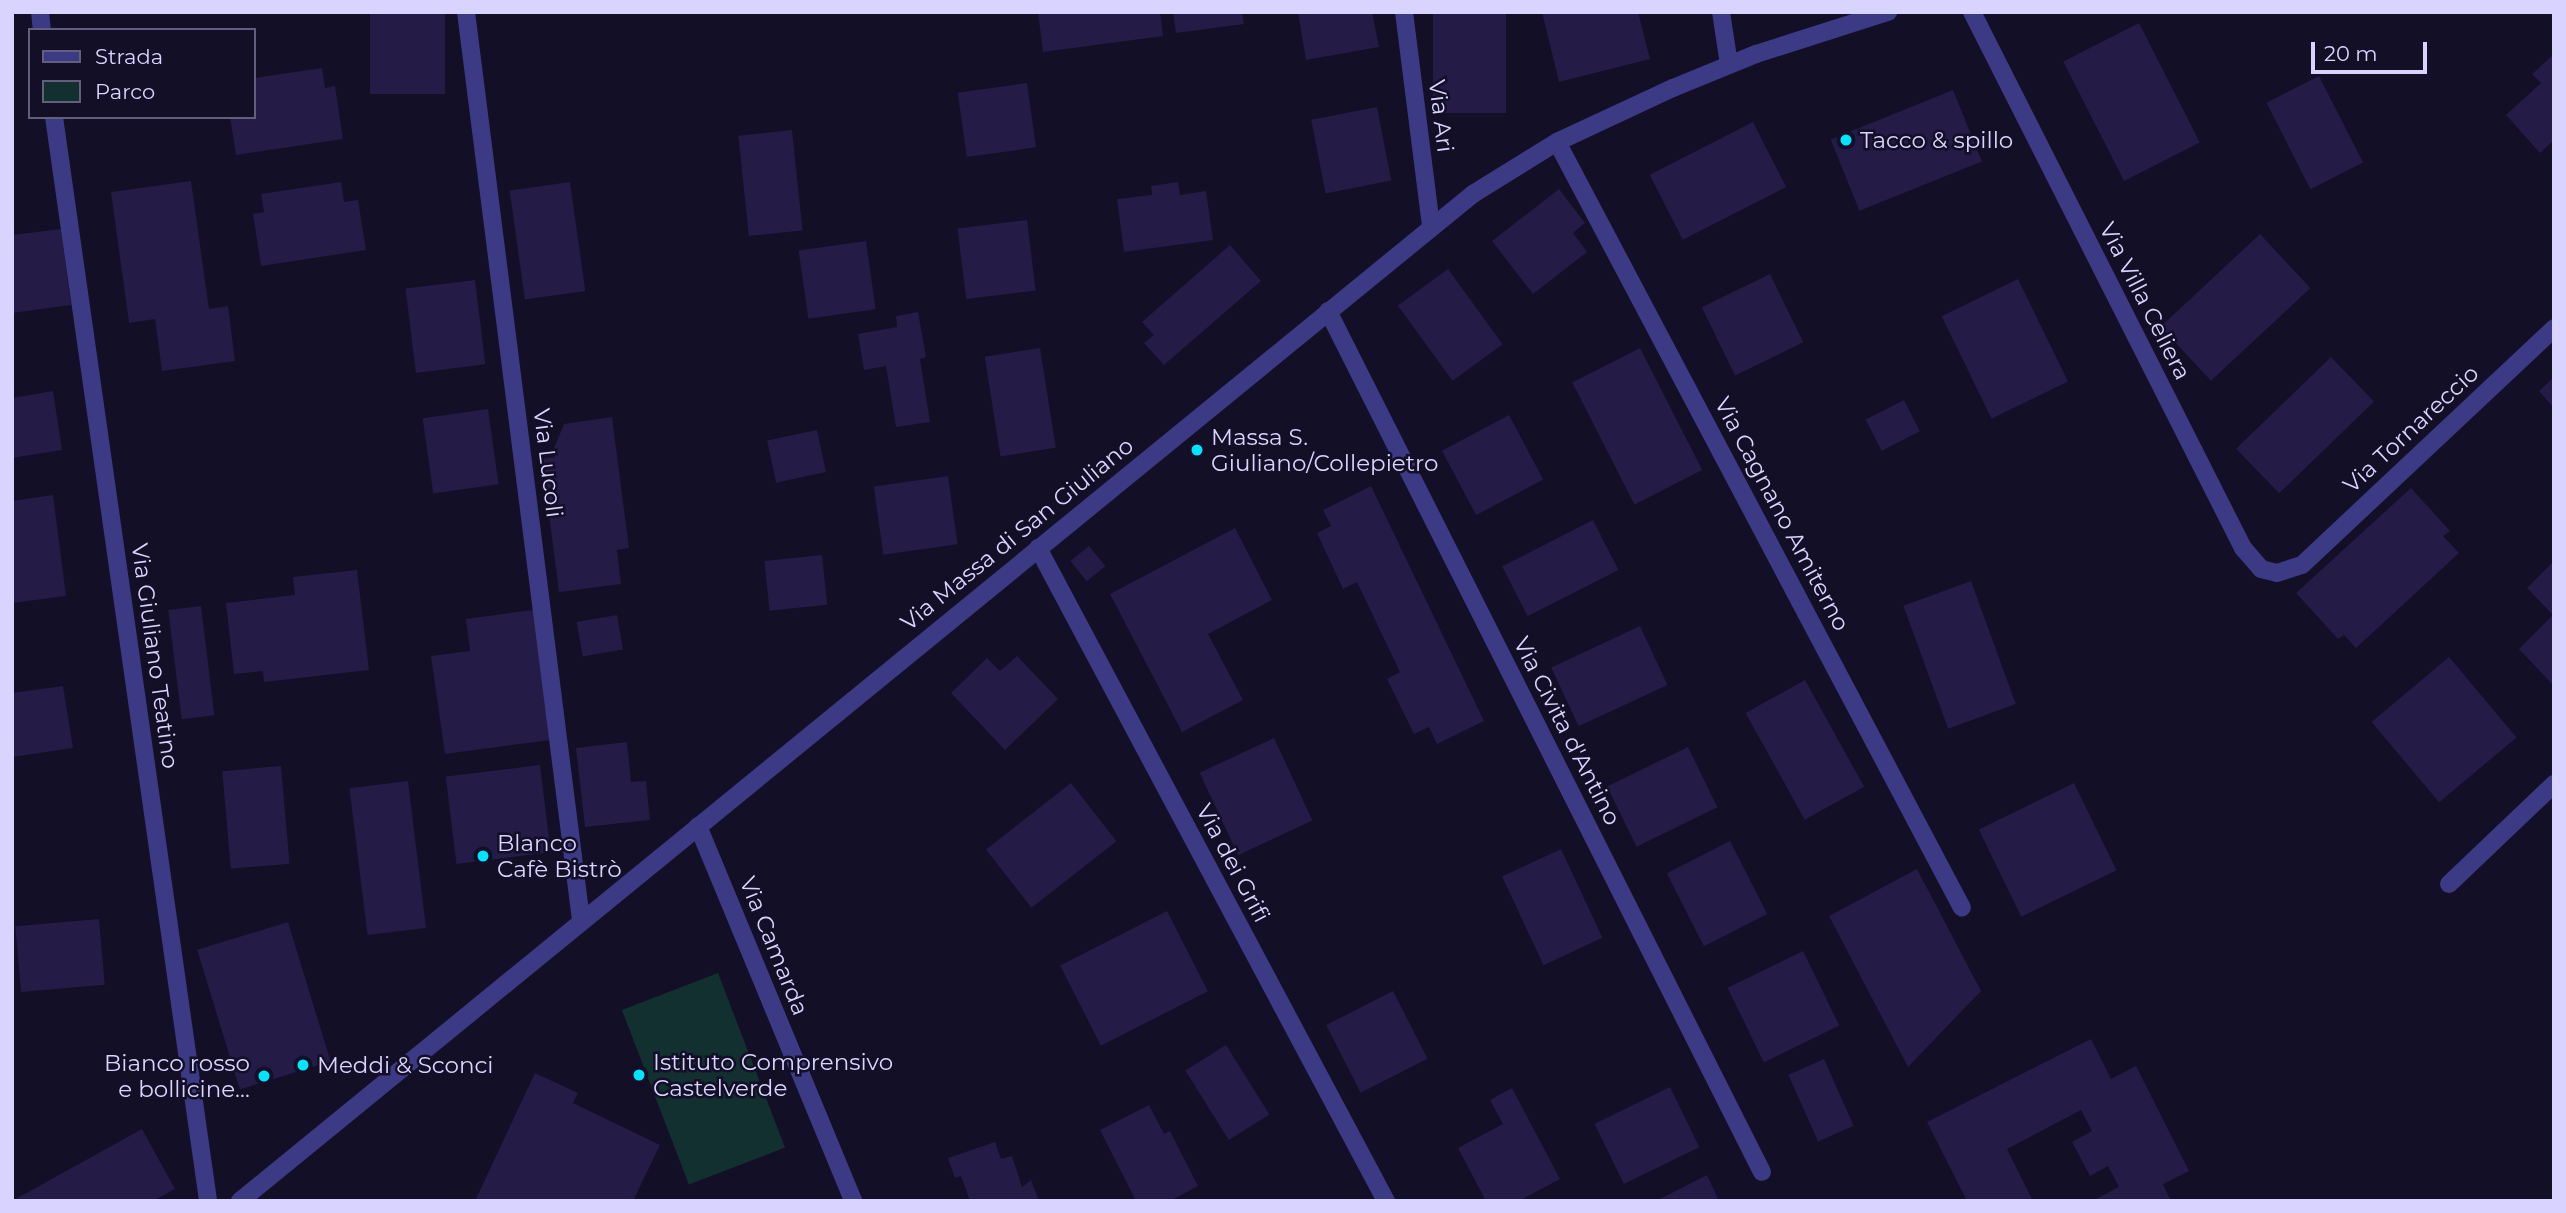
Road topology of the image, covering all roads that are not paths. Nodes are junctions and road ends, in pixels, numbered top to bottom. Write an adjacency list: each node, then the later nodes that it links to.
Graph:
1 (466, 12): 18 (street, Via Lucoli)
2 (1404, 12): 9 (street, Via Ari)
3 (1721, 12): 6 (street)
4 (1888, 12): 6 (street, Via Massa di San Giuliano)
5 (1972, 12): 13 (street, Via Villa Celiera)
6 (1729, 64): 8 (street, Via Massa di San Giuliano)
7 (54, 119): 20 (street, Via Giuliano Teatino)
8 (1558, 142): 9 (street, Via Massa di San Giuliano); 17 (street, Via Cagnano Amiterno)
9 (1431, 226): 10 (street, Via Massa di San Giuliano)
10 (1328, 312): 12 (street, Via Massa di San Giuliano); 19 (street, Via Civita d'Antino)
11 (2554, 328): 13 (street, Via Tornareccio)
12 (1038, 548): 15 (street, Via Massa di San Giuliano); 23 (street, Via dei Grifi)
13 (2302, 565)
14 (2554, 785): 16 (street)
15 (698, 826): 18 (street, Via Massa di San Giuliano); 22 (street, Via Camarda)
16 (2449, 884)
17 (1962, 908)
18 (581, 920): 21 (street, Via Massa di San Giuliano)
19 (1762, 1172)
20 (208, 1201)
21 (240, 1201)
22 (853, 1201)
23 (1386, 1201)

